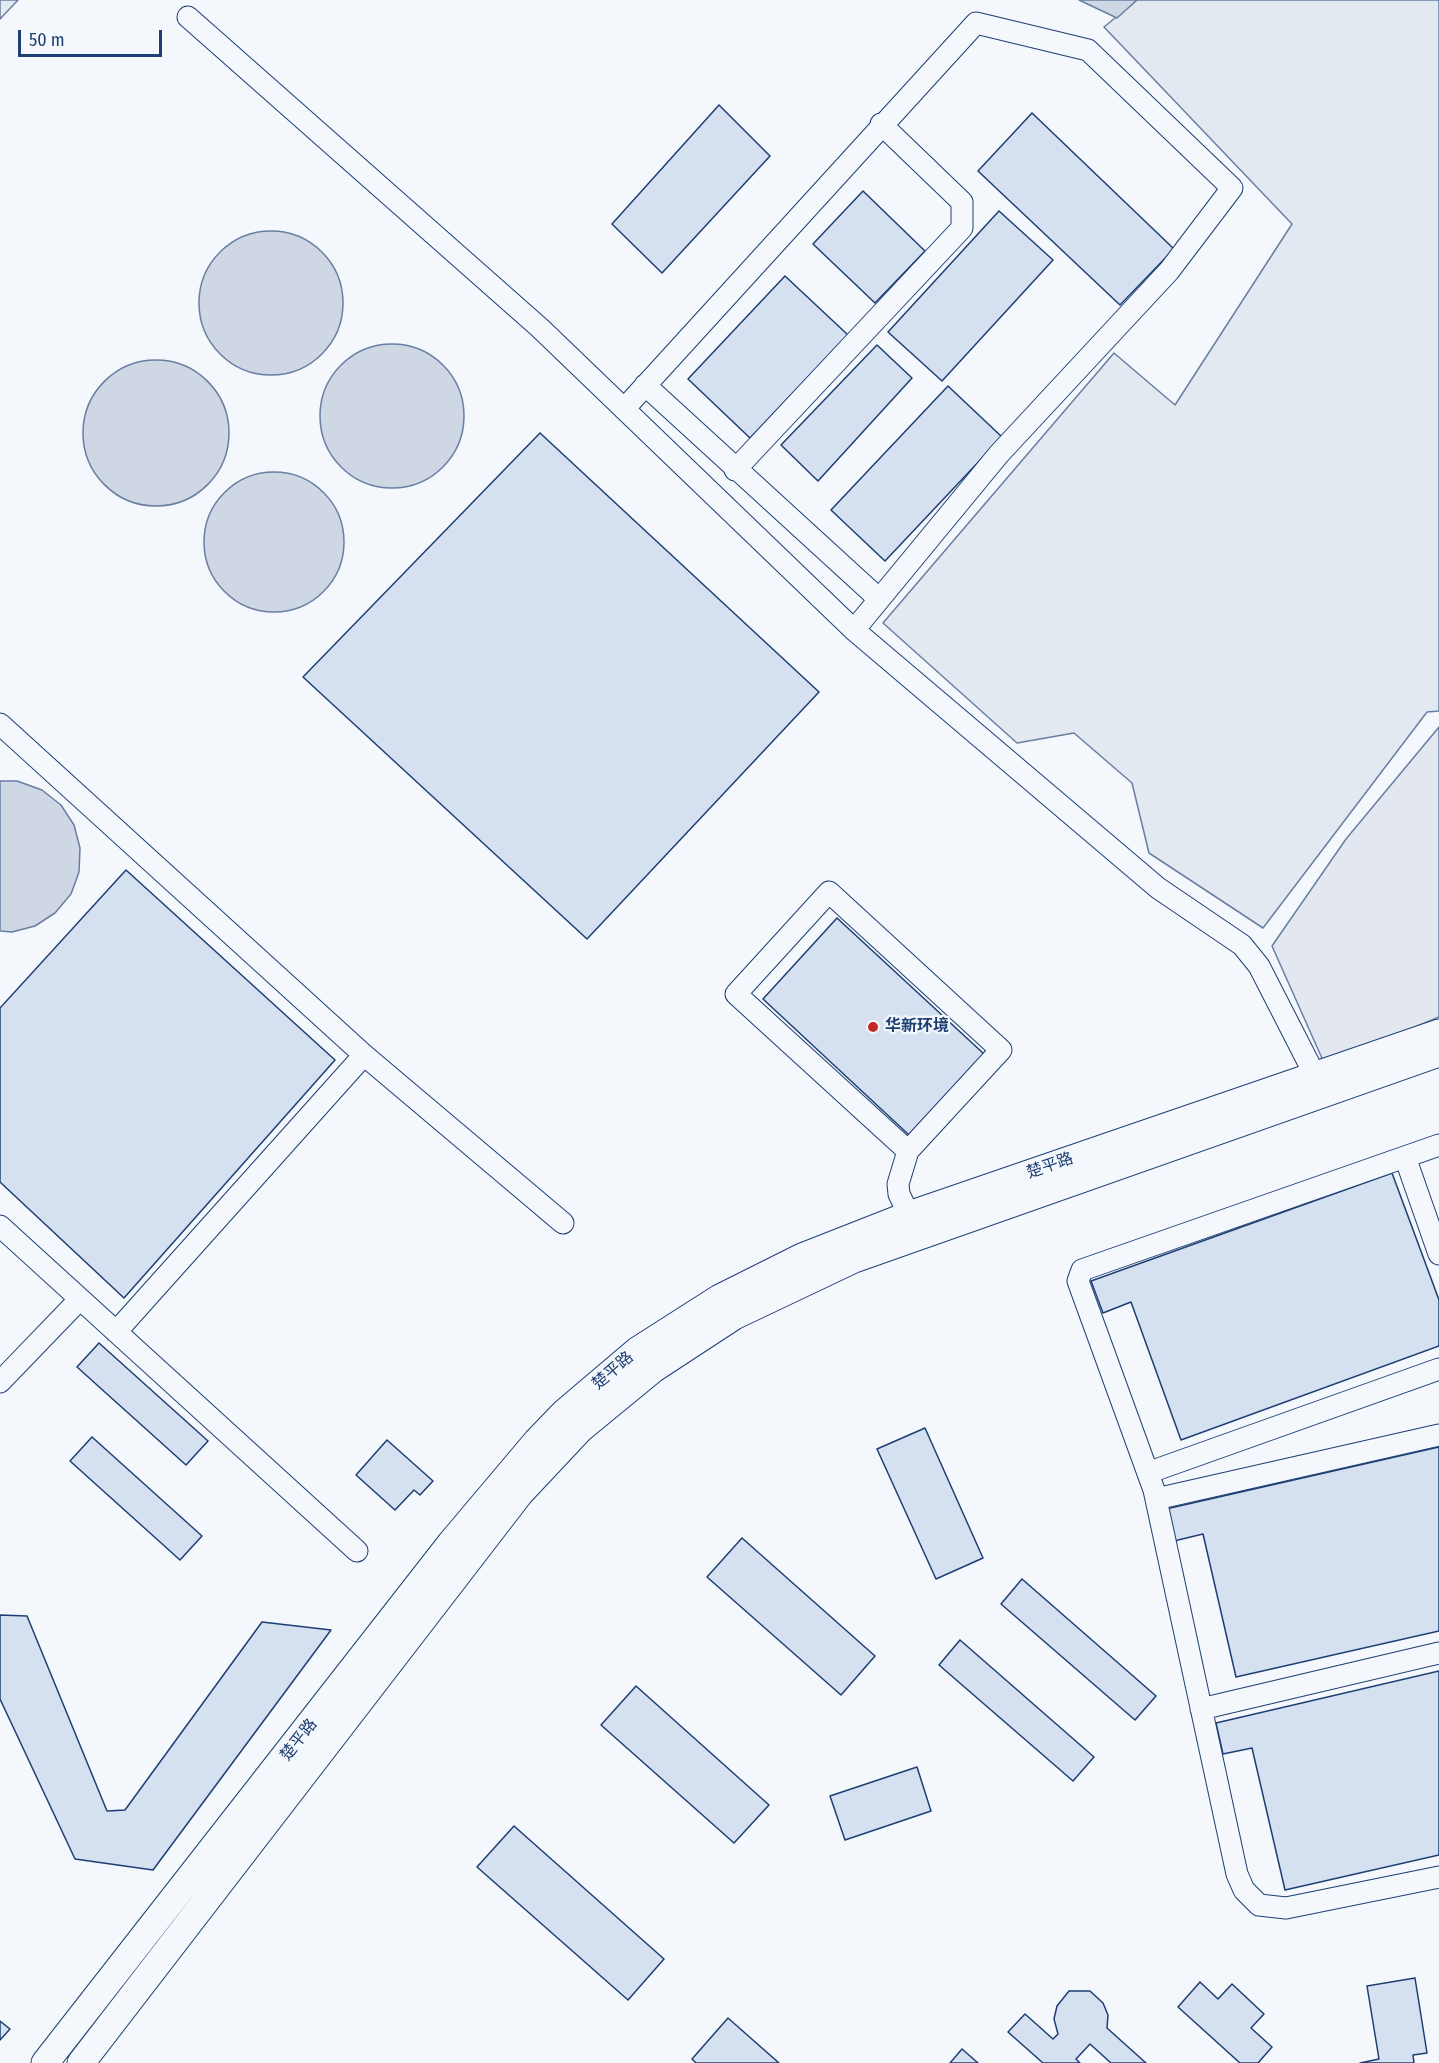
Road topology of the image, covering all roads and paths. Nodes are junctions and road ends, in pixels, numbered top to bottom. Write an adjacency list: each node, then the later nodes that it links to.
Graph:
1 (189, 17): 4 (street)
2 (881, 124): 3 (street); 5 (street); 6 (street)
3 (645, 385): 4 (street); 5 (street)
4 (624, 409): 7 (street)
5 (735, 470): 6 (street)
6 (879, 599): 7 (street)
7 (854, 630): 12 (street)
8 (0, 724): 11 (street)
9 (1439, 1033): 12 (main road, 楚平路)
10 (1439, 1053): 12 (main road, 楚平路)
11 (364, 1056): 17 (street); 21 (street)
12 (1319, 1083): 16 (main road, 楚平路); 32 (main road, 楚平路)
13 (1439, 1145): 15 (street)
14 (908, 1151): 14 (street); 16 (street)
15 (1405, 1157): 19 (street); 25 (street)
16 (909, 1215): 31 (main road, 楚平路)
17 (563, 1223)
18 (0, 1226): 20 (street)
19 (1439, 1254)
20 (80, 1299): 21 (street); 23 (street)
21 (116, 1332): 27 (street)
22 (1439, 1369): 25 (street)
23 (0, 1382)
24 (1439, 1436): 26 (street)
25 (1150, 1472): 26 (street)
26 (1156, 1499): 29 (street)
27 (357, 1551)
28 (1439, 1653): 29 (street)
29 (1202, 1709): 30 (street)
30 (1439, 1877)
31 (64, 2040): 32 (street); 33 (main road, 楚平路)
32 (89, 2061)
33 (45, 2063)

